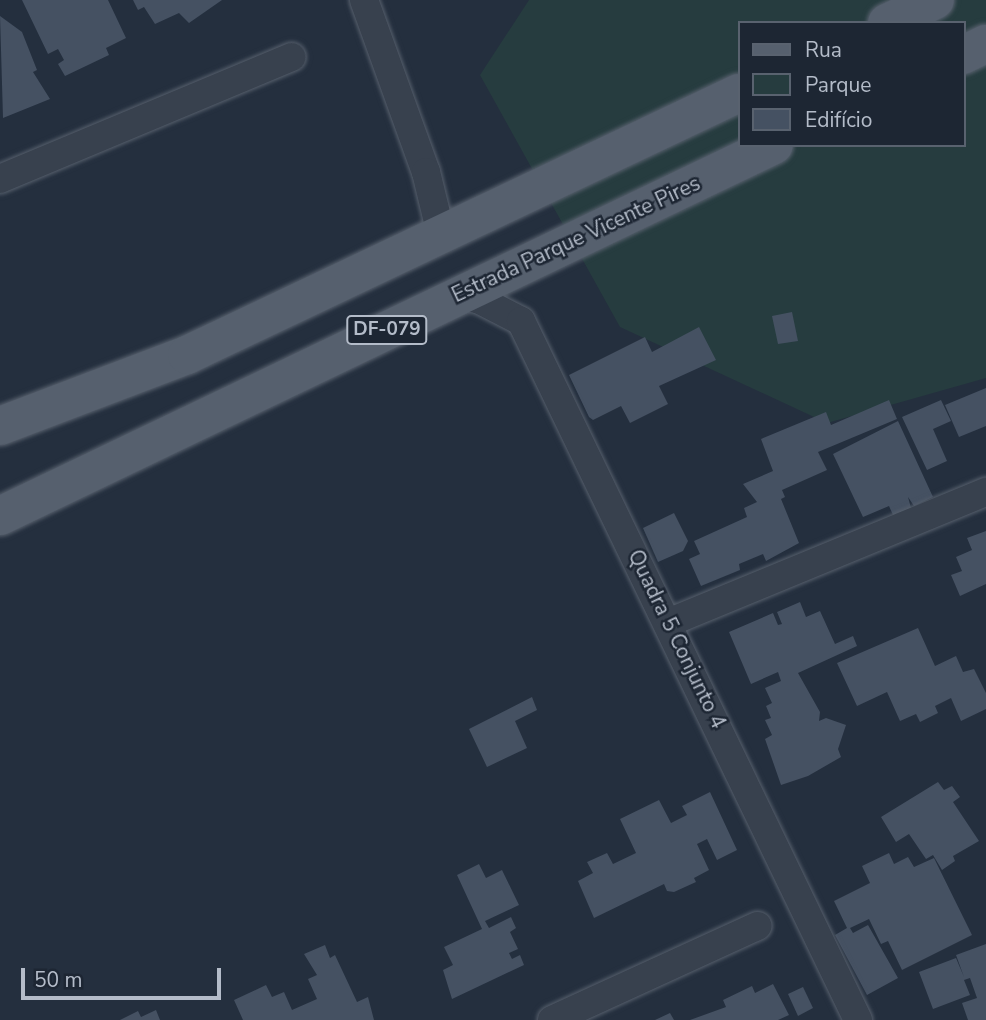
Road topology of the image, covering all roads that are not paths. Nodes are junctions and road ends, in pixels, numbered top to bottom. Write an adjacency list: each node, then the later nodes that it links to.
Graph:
1 (364, 0): 10 (street)
2 (935, 0): 3 (main road)
3 (891, 21)
4 (986, 44): 5 (main road)
5 (965, 54)
6 (292, 57): 9 (street)
7 (738, 93): 10 (main road, DF-079)
8 (770, 147): 11 (main road, Estrada Parque Vicente Pires / DF-079)
9 (0, 179)
10 (440, 234): 12 (main road, DF-079)
11 (458, 295): 14 (main road, Estrada Parque Vicente Pires / DF-079); 15 (street, Quadra 5 Conjunto 4)
12 (0, 426)
13 (986, 492): 15 (street)
14 (0, 516)
15 (670, 622): 18 (street, Quadra 5 Conjunto 4)
16 (757, 926): 17 (street)
17 (552, 1020)
18 (858, 1020)

